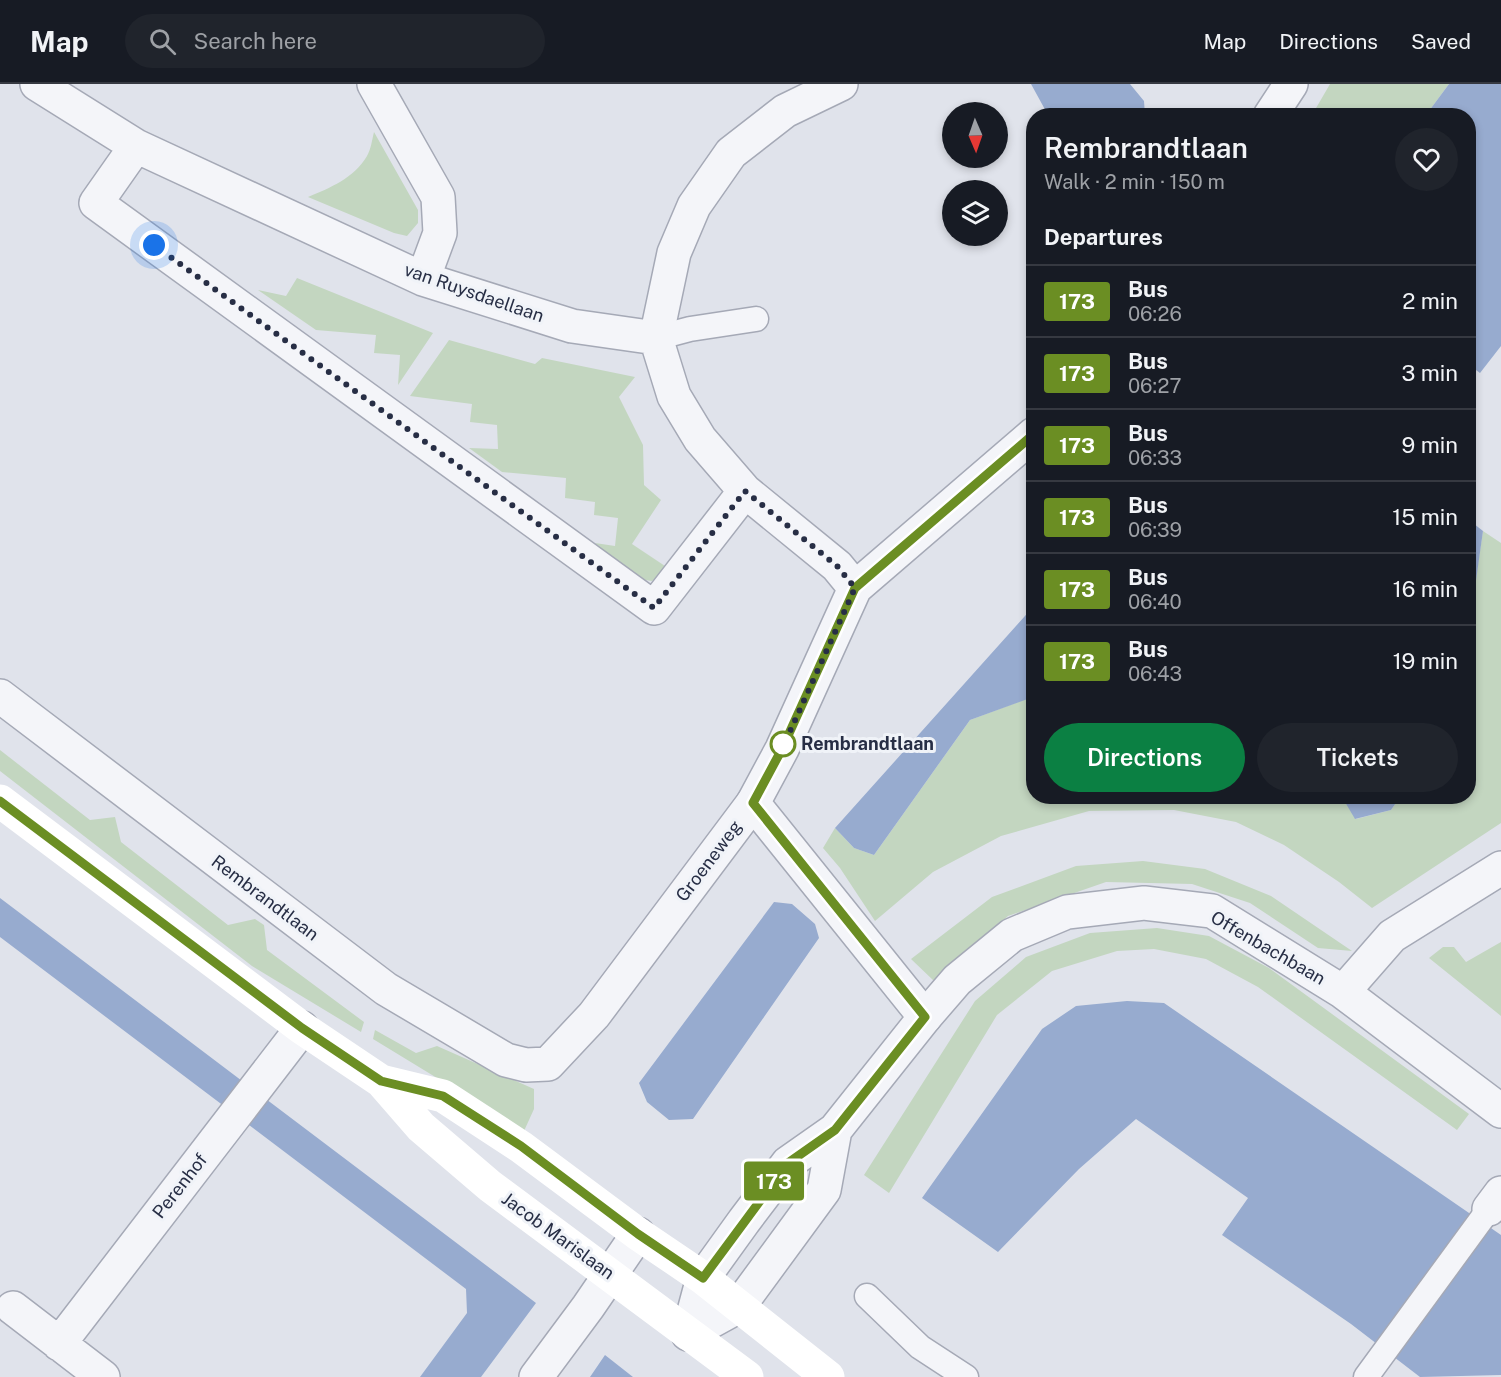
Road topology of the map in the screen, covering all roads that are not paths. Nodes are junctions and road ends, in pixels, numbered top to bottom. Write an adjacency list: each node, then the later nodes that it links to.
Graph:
1 (37, 84): 6 (street, van Ruysdaellaan)
2 (374, 84): 7 (street)
3 (841, 84): 9 (street)
4 (1291, 84): 5 (street)
5 (1275, 108)
6 (136, 146): 7 (street, van Ruysdaellaan); 11 (street)
7 (423, 279): 9 (street, van Ruysdaellaan)
8 (756, 319): 9 (lane)
9 (656, 338): 11 (street)
10 (1026, 441): 12 (street, Groeneweg)
11 (745, 491): 12 (street)
12 (855, 588): 15 (street, Groeneweg)
13 (0, 696): 20 (street, Rembrandtlaan)
14 (0, 801): 19 (main road, Jacob Marislaan)
15 (753, 803): 18 (street); 20 (street, Groeneweg)
16 (1501, 868): 17 (street)
17 (1343, 992): 18 (street, Offenbachbaan); 22 (street, Offenbachbaan)
18 (925, 1017): 23 (street, Offenbachbaan)
19 (302, 1028): 21 (main road, Jacob Marislaan); 32 (street, Perenhof)
20 (548, 1064)
21 (381, 1081): 25 (main road, Jacob Marislaan); 26 (main road, Jacob Marislaan)
22 (1501, 1111)
23 (835, 1130): 27 (street, Offenbachbaan); 29 (street, Offenbachbaan)
24 (1495, 1201): 33 (lane)
25 (638, 1234): 26 (street); 27 (main road, Jacob Marislaan)
26 (610, 1274): 31 (main road, Jacob Marislaan); 35 (street)
27 (703, 1278): 29 (main road, Jacob Marislaan); 31 (street, Offenbachbaan)
28 (867, 1296): 38 (lane)
29 (739, 1306): 31 (street, Offenbachbaan); 37 (main road, Jacob Marislaan)
30 (13, 1308): 32 (street)
31 (688, 1334): 36 (main road, Jacob Marislaan)
32 (59, 1344): 34 (street)
33 (1372, 1367)
34 (103, 1377)
35 (536, 1377)
36 (747, 1377)
37 (828, 1377)
38 (966, 1377)

